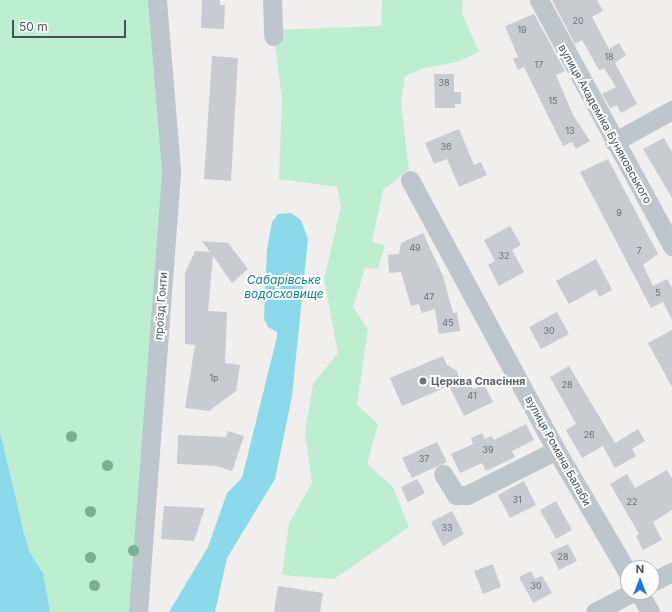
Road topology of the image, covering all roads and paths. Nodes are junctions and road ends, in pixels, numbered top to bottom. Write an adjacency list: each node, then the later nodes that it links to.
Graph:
1 (157, 0): 16 (street, проїзд Гонти)
2 (272, 0): 4 (street)
3 (539, 0): 6 (street, вулиця Академіка Буняковського)
4 (273, 36)
5 (672, 110): 6 (street)
6 (614, 142): 8 (street, вулиця Академіка Буняковського)
7 (410, 180): 9 (street, вулиця Романа Балаби)
8 (672, 246)
9 (556, 450): 10 (street); 11 (street, вулиця Романа Балаби)
10 (443, 474)
11 (620, 560)
12 (672, 572): 13 (street)
13 (660, 578)
14 (620, 599): 17 (street)
15 (643, 600): 18 (street)
16 (138, 612)
17 (595, 612)
18 (650, 612)

